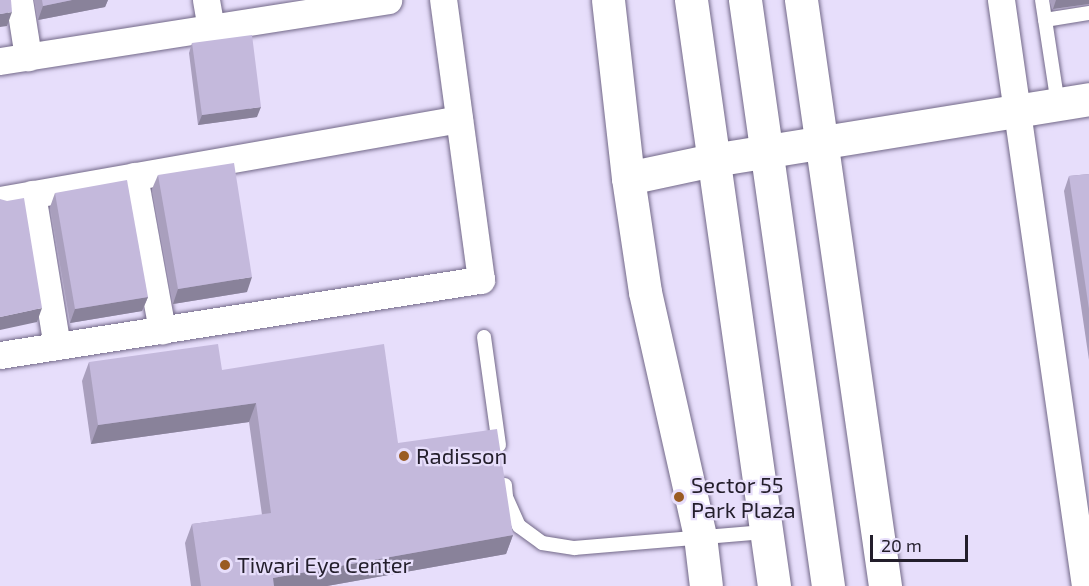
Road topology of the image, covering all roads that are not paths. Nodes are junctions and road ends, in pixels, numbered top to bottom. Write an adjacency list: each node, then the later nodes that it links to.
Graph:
1 (19, 0): 14 (street)
2 (206, 0): 13 (street)
3 (388, 0): 13 (street)
4 (443, 0): 18 (street)
5 (608, 0): 23 (street)
6 (691, 0): 21 (street)
7 (744, 0): 20 (street)
8 (801, 0): 19 (street)
9 (1001, 0): 17 (street)
10 (1042, 0): 12 (lane)
11 (1089, 13): 12 (lane)
12 (1045, 20): 16 (lane)
13 (211, 28): 14 (street)
14 (28, 57): 15 (street)
15 (0, 61)
16 (1074, 102): 17 (street)
17 (1017, 111): 19 (street); 36 (street)
18 (459, 119): 22 (street); 26 (street)
19 (822, 142): 20 (street); 35 (street)
20 (766, 151): 21 (street); 34 (street)
21 (713, 160): 23 (street); 30 (street)
22 (134, 176): 24 (street); 26 (street)
23 (628, 178): 31 (street)
24 (32, 194): 25 (street); 28 (street)
25 (0, 200)
26 (162, 330): 28 (street)
27 (484, 337): 31 (lane)
28 (57, 346): 29 (street)
29 (0, 355)
30 (766, 532): 31 (lane); 33 (street)
31 (700, 536): 32 (street)
32 (706, 586)
33 (774, 586)
34 (828, 586)
35 (885, 586)
36 (1084, 586)

